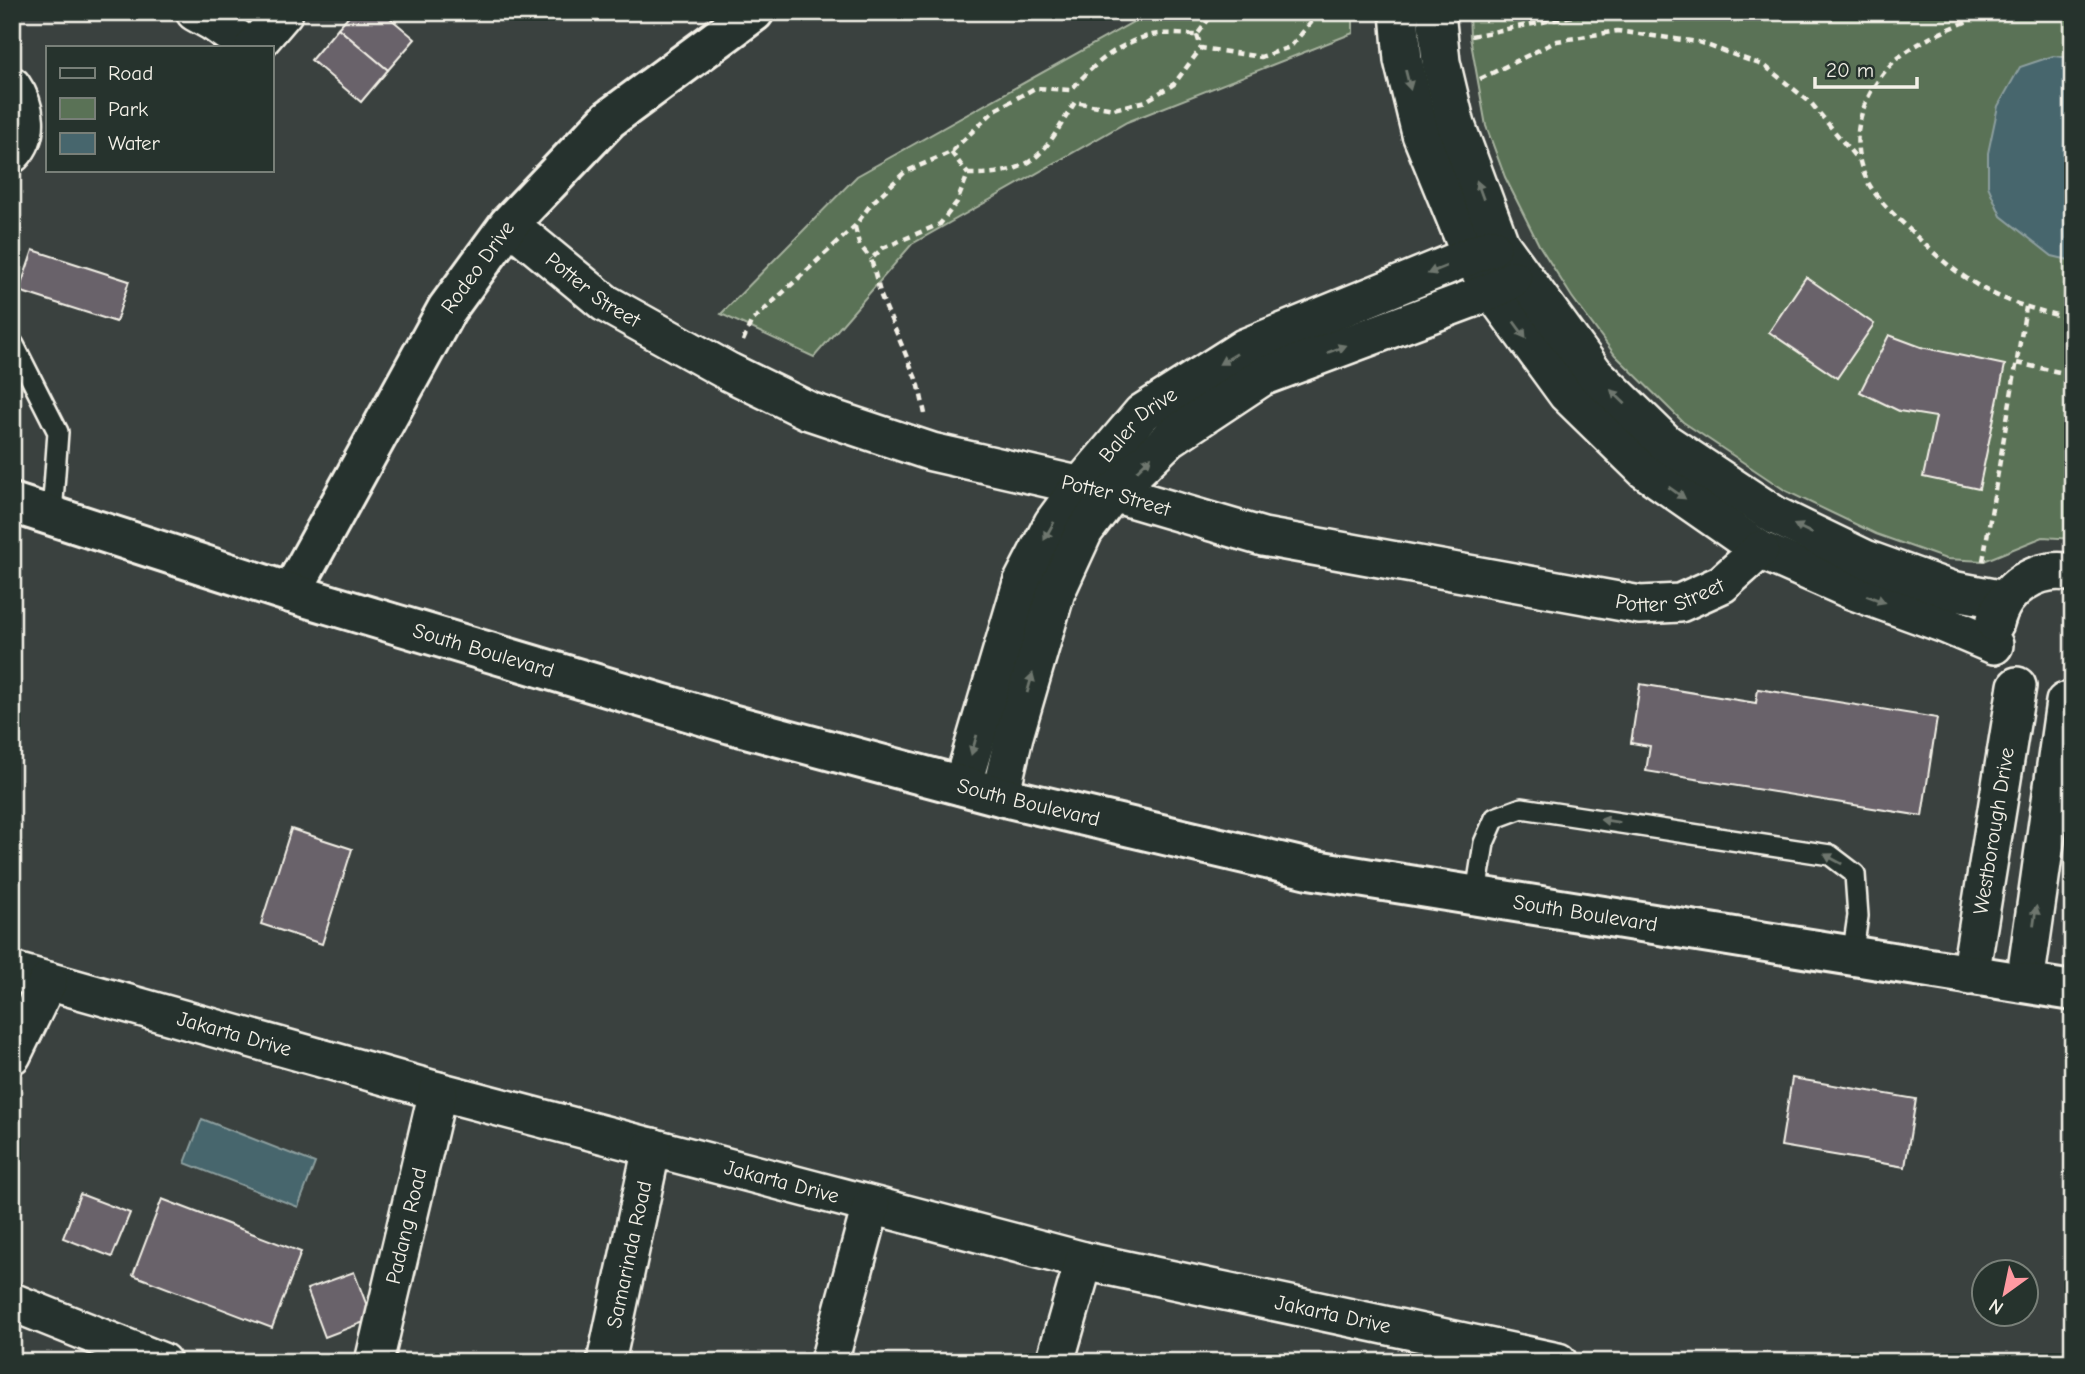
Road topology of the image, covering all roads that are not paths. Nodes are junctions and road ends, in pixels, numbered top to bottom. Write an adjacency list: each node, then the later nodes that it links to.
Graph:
1 (195, 12): 6 (street)
2 (284, 12): 7 (street)
3 (754, 12): 10 (main road, Rodeo Drive)
4 (1399, 12): 11 (street, one-way to 11)
5 (1453, 18): 11 (street, one-way to 5)
6 (250, 46)
7 (253, 46)
8 (12, 86): 9 (street)
9 (28, 139)
10 (509, 224): 14 (street, Potter Street); 19 (main road, Rodeo Drive)
11 (1486, 250): 12 (street); 14 (street, Baler Drive, one-way to 14)
12 (1506, 283): 14 (street, Baler Drive, one-way to 12); 17 (street, one-way to 17); 20 (street, one-way to 12)
13 (14, 345): 16 (lane)
14 (1097, 489): 17 (street, Potter Street); 24 (street, Baler Drive, one-way to 24); 25 (street, Baler Drive, one-way to 14)
15 (12, 503): 16 (main road, South Boulevard)
16 (52, 515): 19 (main road, South Boulevard)
17 (1760, 550): 21 (street, one-way to 21)
18 (2073, 573): 20 (street)
19 (290, 593): 24 (main road, South Boulevard)
20 (2004, 600): 21 (street)
21 (1994, 645): 22 (street)
22 (2017, 687): 23 (street); 29 (street, Westborough Drive)
23 (2069, 701): 31 (street, one-way to 23)
24 (962, 786): 25 (main road, South Boulevard)
25 (1000, 796): 26 (main road, South Boulevard)
26 (1476, 894): 27 (main road, South Boulevard); 27 (lane, one-way to 26)
27 (1852, 957): 29 (main road, South Boulevard)
28 (12, 971): 30 (street, Jakarta Drive)
29 (1970, 975): 31 (main road, South Boulevard)
30 (48, 981): 33 (street); 34 (street, Jakarta Drive)
31 (2025, 983): 32 (main road, South Boulevard)
32 (2073, 991)
33 (12, 1055)
34 (438, 1091): 35 (street, Jakarta Drive); 42 (street, Padang Road)
35 (652, 1147): 36 (street, Jakarta Drive); 43 (street, Samarinda Road)
36 (871, 1206): 37 (street, Jakarta Drive); 44 (street)
37 (1084, 1261): 40 (street, Jakarta Drive); 45 (street)
38 (12, 1302): 39 (street)
39 (108, 1352): 41 (street)
40 (1497, 1355): 46 (street, Jakarta Drive)
41 (156, 1361)
42 (374, 1362)
43 (606, 1362)
44 (829, 1362)
45 (1055, 1362)
46 (1558, 1362)

